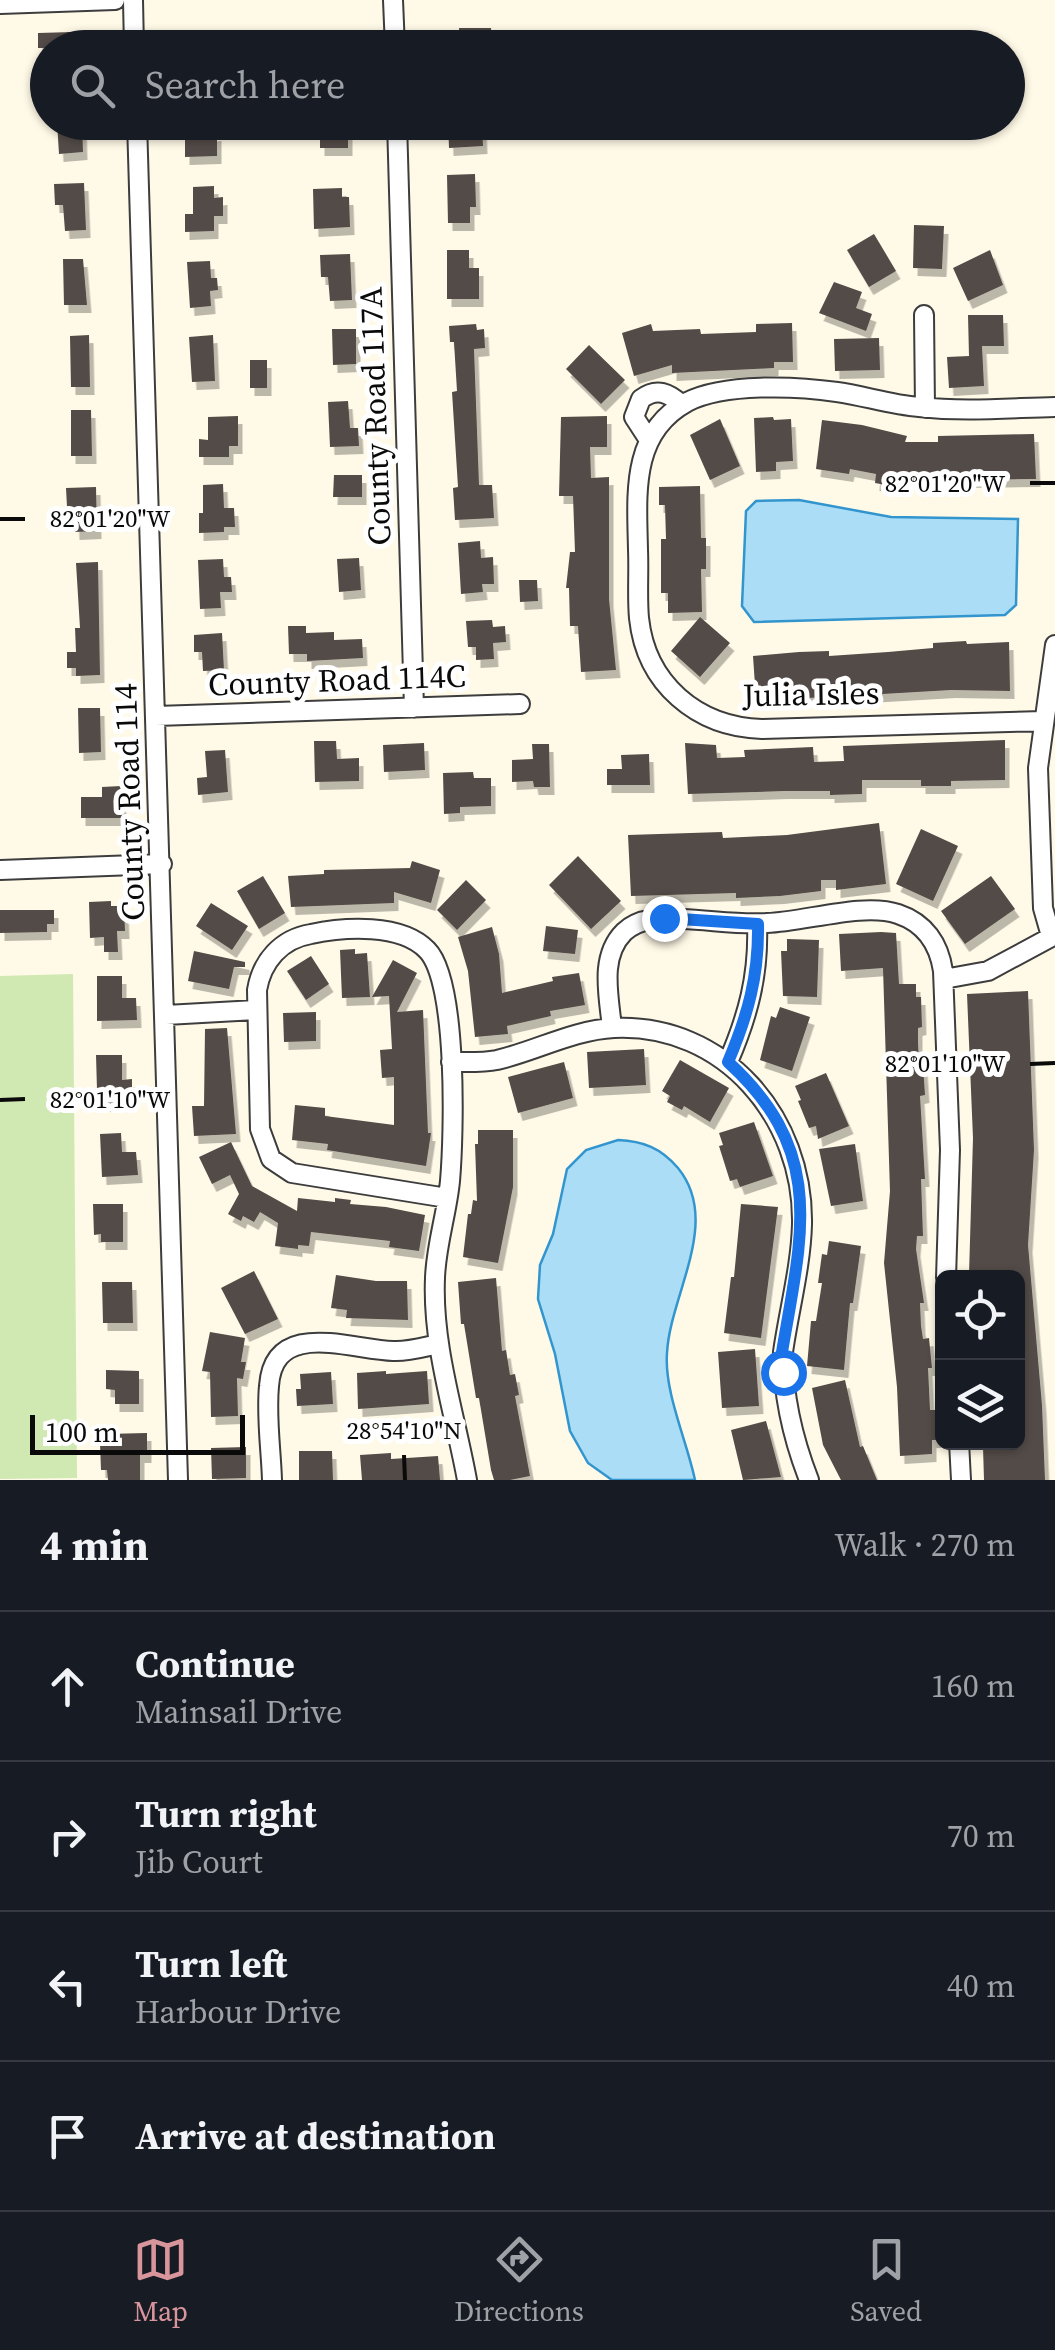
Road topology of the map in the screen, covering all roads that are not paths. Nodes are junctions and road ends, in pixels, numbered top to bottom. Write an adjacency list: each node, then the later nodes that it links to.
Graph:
1 (115, 0): 4 (street)
2 (133, 0): 5 (street)
3 (393, 0): 6 (street)
4 (0, 4)
5 (134, 30)
6 (394, 30)
7 (138, 140): 17 (street, County Road 114)
8 (398, 140): 16 (street, County Road 117A)
9 (924, 314): 12 (street)
10 (682, 406): 12 (street, Julia Isles); 13 (street, Julia Isles); 13 (street, Julia Isles)
11 (1055, 407): 12 (street, Julia Isles)
12 (925, 408)
13 (649, 440): 18 (street, Julia Isles)
14 (1055, 645): 18 (street)
15 (520, 704): 16 (street, County Road 114C)
16 (414, 708): 17 (street, County Road 114C)
17 (156, 716): 19 (street, County Road 114)
18 (1042, 722): 22 (street)
19 (162, 864): 20 (street); 25 (street, County Road 114)
20 (0, 870)
21 (758, 924): 23 (street); 26 (street); 28 (street)
22 (1053, 936): 23 (street)
23 (944, 979): 30 (street)
24 (256, 1010): 25 (street); 27 (street); 29 (street)
25 (166, 1015): 33 (street, County Road 114)
26 (612, 1028): 27 (street); 28 (street)
27 (451, 1062): 29 (street)
28 (728, 1062): 36 (street)
29 (447, 1198): 31 (street)
30 (946, 1270)
31 (439, 1344): 34 (street); 35 (street)
32 (959, 1450): 37 (street)
33 (178, 1480)
34 (272, 1480)
35 (467, 1480)
36 (809, 1480)
37 (961, 1480)

